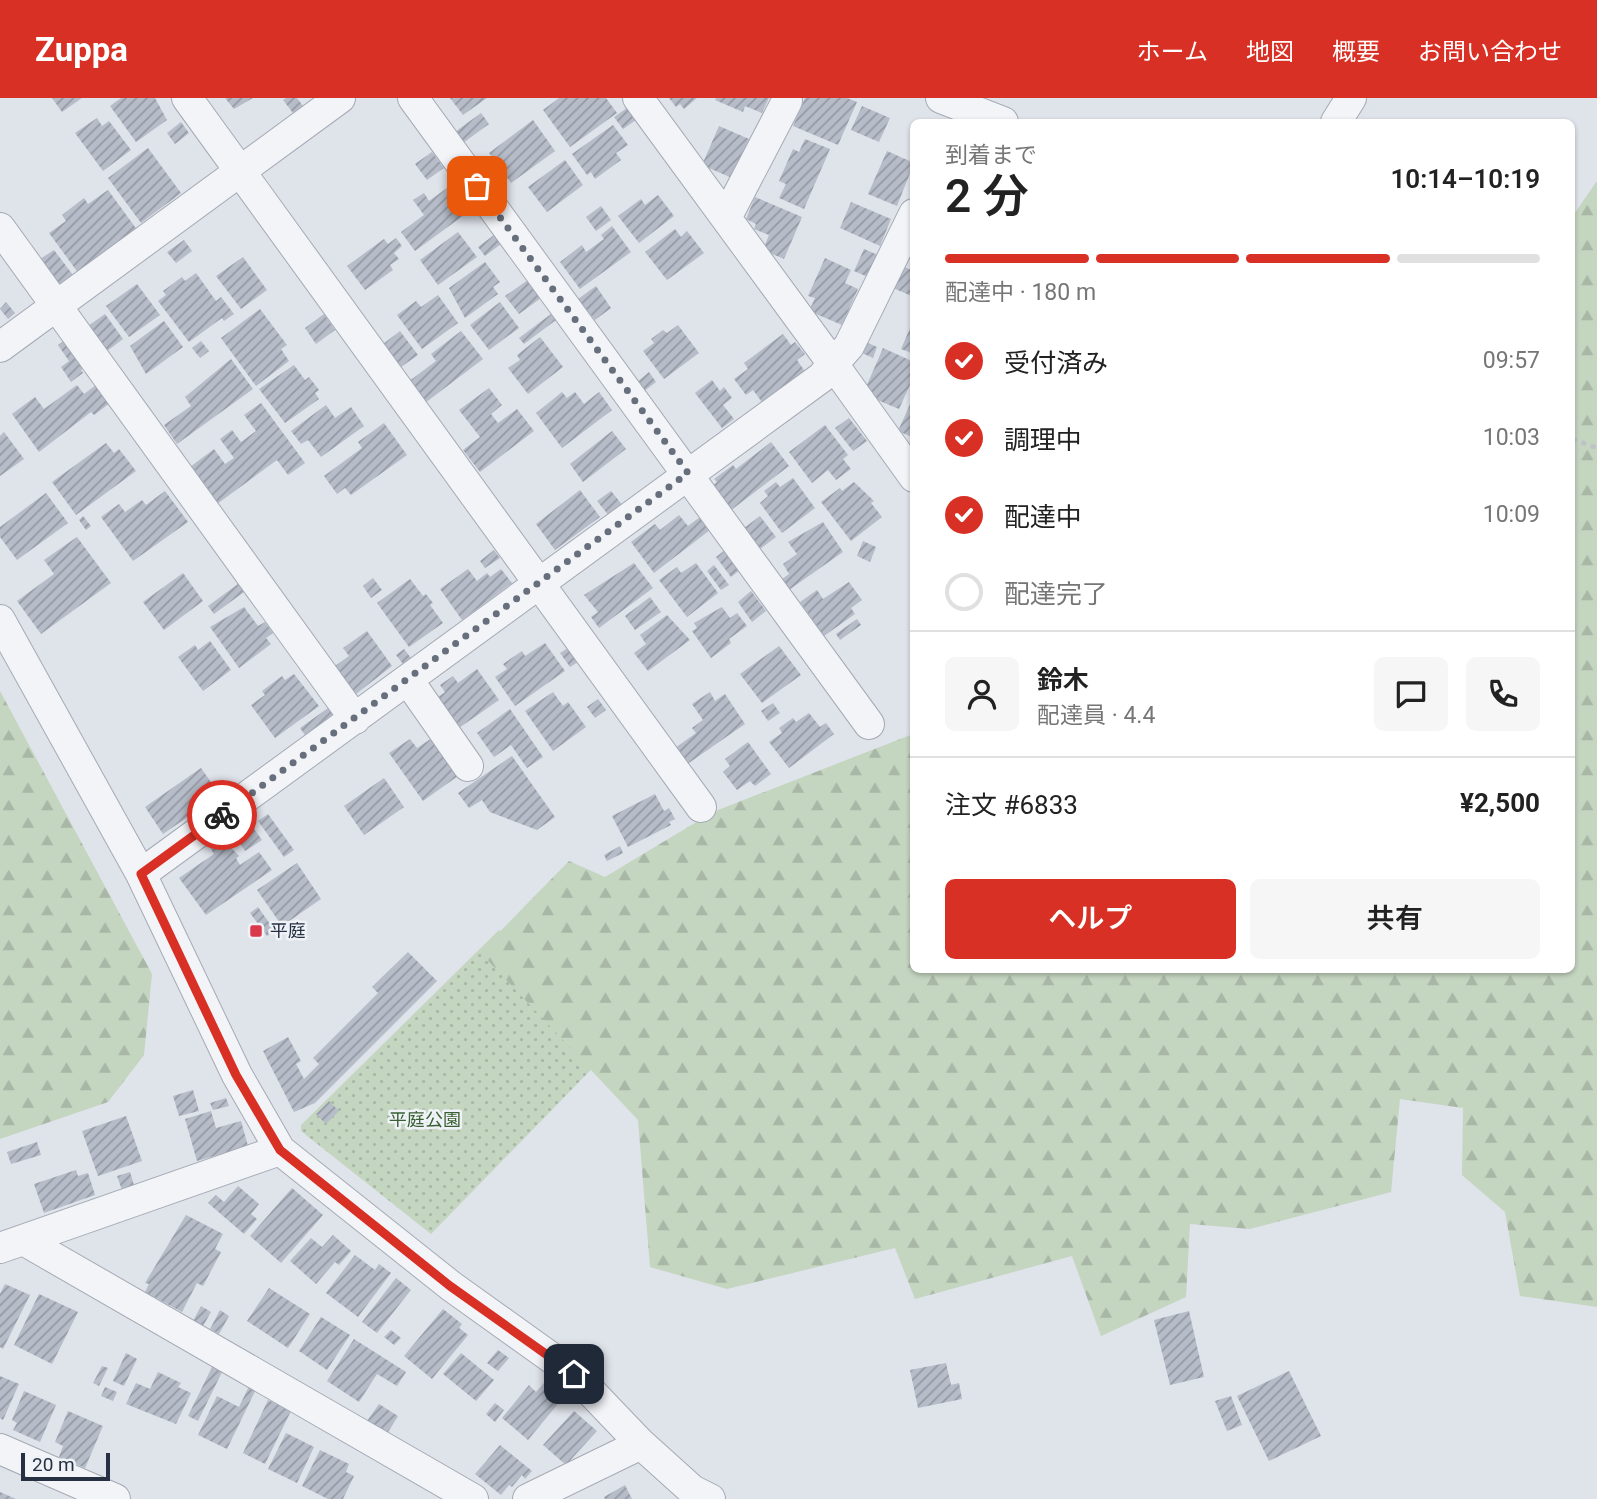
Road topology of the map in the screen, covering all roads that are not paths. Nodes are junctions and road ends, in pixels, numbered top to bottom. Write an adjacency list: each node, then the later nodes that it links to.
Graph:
1 (187, 98): 10 (street)
2 (341, 98): 10 (street)
3 (413, 98): 18 (street)
4 (638, 98): 11 (street)
5 (1351, 98): 9 (street)
6 (787, 101): 11 (street)
7 (952, 106): 8 (street)
8 (993, 119)
9 (1338, 119)
10 (239, 170): 14 (street); 19 (street)
11 (726, 218): 16 (street)
12 (910, 222): 16 (street)
13 (0, 228): 14 (street)
14 (56, 306): 15 (street); 22 (street)
15 (0, 347)
16 (834, 364): 17 (street); 18 (street)
17 (910, 471)
18 (688, 473): 19 (street); 23 (street)
19 (538, 583): 21 (street); 25 (street)
20 (0, 620): 26 (street)
21 (408, 680): 22 (street); 24 (street)
22 (355, 719): 26 (street)
23 (869, 724)
24 (468, 766)
25 (701, 807)
26 (141, 874): 27 (street)
27 (280, 1150): 28 (street); 29 (street)
28 (13, 1245): 33 (street)
29 (641, 1444): 34 (street); 35 (street)
30 (0, 1449): 31 (street)
31 (73, 1491): 32 (street)
32 (115, 1499)
33 (473, 1499)
34 (527, 1499)
35 (710, 1499)

